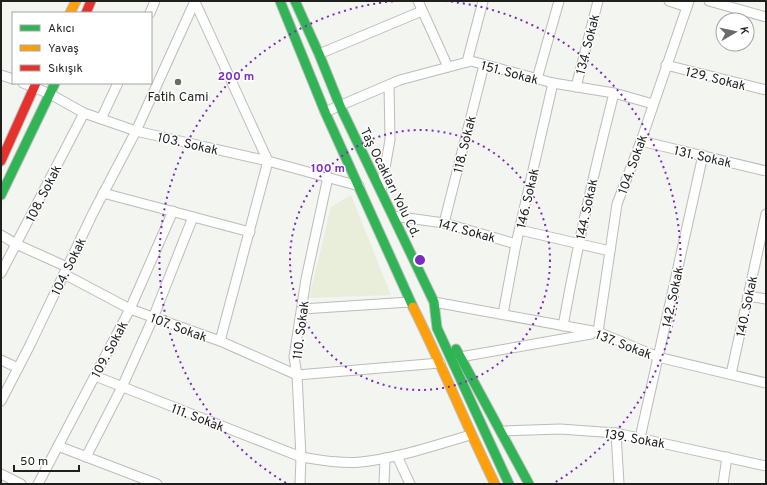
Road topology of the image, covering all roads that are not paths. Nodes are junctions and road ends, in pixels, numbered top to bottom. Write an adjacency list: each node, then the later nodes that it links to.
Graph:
1 (76, 1): 16 (main road)
2 (91, 1): 17 (main road)
3 (155, 1): 18 (street)
4 (195, 1): 42 (street, 104. Sokak); 46 (street)
5 (280, 1): 39 (main road, Taş Ocakları Yolu Cd.)
6 (295, 1): 20 (main road, Taş Ocakları Yolu Cd.)
7 (418, 1): 15 (street)
8 (425, 1): 15 (street)
9 (483, 1): 21 (street)
10 (560, 1): 27 (street)
11 (598, 1): 33 (street, 134. Sokak)
12 (669, 1): 14 (street)
13 (709, 1): 19 (street)
14 (688, 4): 23 (street, 104. Sokak)
15 (422, 11): 20 (street); 24 (street)
16 (70, 12)
17 (86, 12)
18 (150, 12)
19 (766, 17)
20 (319, 54): 38 (main road, Taş Ocakları Yolu Cd.)
21 (467, 62): 22 (street, 151. Sokak); 24 (street, 151. Sokak)
22 (484, 65): 27 (street, 151. Sokak); 57 (street, 118. Sokak)
23 (666, 65): 34 (street, 129. Sokak); 37 (street, 104. Sokak)
24 (448, 67): 32 (street, 151. Sokak)
25 (1, 75): 26 (street)
26 (12, 79)
27 (537, 79): 28 (street, 151. Sokak)
28 (553, 83): 33 (street, 151. Sokak); 58 (street, 146. Sokak)
29 (55, 84): 35 (main road)
30 (118, 84): 41 (street)
31 (35, 85): 35 (street, 103. Sokak); 45 (main road)
32 (388, 85): 38 (street, 151. Sokak); 50 (street)
33 (576, 87): 36 (street, 151. Sokak)
34 (766, 90)
35 (50, 94): 40 (street, 103. Sokak); 52 (main road)
36 (614, 94): 37 (street, 151. Sokak); 63 (street, 144. Sokak)
37 (653, 104): 43 (street, 104. Sokak)
38 (340, 106): 39 (street, 151. Sokak); 50 (main road, Taş Ocakları Yolu Cd.)
39 (325, 112): 49 (main road, Taş Ocakları Yolu Cd.)
40 (84, 113): 41 (street, 103. Sokak); 61 (street, 108. Sokak)
41 (101, 119): 42 (street, 103. Sokak)
42 (136, 131): 46 (street, 103. Sokak); 51 (street, 104. Sokak)
43 (641, 141): 44 (street, 131. Sokak); 65 (street, 104. Sokak)
44 (703, 155): 47 (street, 131. Sokak); 79 (street, 142. Sokak)
45 (1, 161)
46 (268, 161): 48 (street, 103. Sokak); 59 (street)
47 (766, 170)
48 (328, 178): 49 (street, 103. Sokak); 72 (street, 110. Sokak)
49 (359, 186): 70 (main road, Taş Ocakları Yolu Cd.)
50 (380, 191): 56 (main road, Taş Ocakları Yolu Cd.)
51 (103, 193): 53 (street); 66 (street, 104. Sokak)
52 (1, 195)
53 (173, 211): 55 (street); 71 (street, 109. Sokak)
54 (766, 214): 64 (street, 140. Sokak)
55 (193, 216): 59 (street); 74 (street)
56 (393, 216): 57 (street, 147. Sokak); 70 (main road, Taş Ocakları Yolu Cd.)
57 (444, 223): 62 (street, 147. Sokak)
58 (520, 230): 62 (street, 146. Sokak); 63 (street)
59 (250, 232): 77 (street)
60 (1, 235): 61 (street, 107. Sokak)
61 (16, 244): 66 (street, 107. Sokak); 67 (street, 108. Sokak)
62 (516, 244): 73 (street, 146. Sokak)
63 (578, 244): 65 (street); 75 (street, 144. Sokak)
64 (762, 249): 68 (street, 140. Sokak)
65 (610, 251): 76 (street, 104. Sokak)
66 (65, 271): 71 (street, 107. Sokak); 82 (street, 104. Sokak)
67 (1, 273)
68 (748, 296): 69 (street); 83 (street, 140. Sokak)
69 (766, 299)
70 (422, 301): 72 (street, 137. Sokak); 73 (street, 137. Sokak); 78 (main road); 81 (main road, Taş Ocakları Yolu Cd.); 108 (main road, Taş Ocakları Yolu Cd.)
71 (130, 309): 74 (street, 107. Sokak); 85 (street, 109. Sokak)
72 (302, 309): 84 (street, 110. Sokak)
73 (503, 314): 75 (street, 137. Sokak)
74 (153, 318): 77 (street, 107. Sokak); 87 (street)
75 (563, 326): 76 (street, 137. Sokak)
76 (598, 332): 78 (street); 79 (street, 137. Sokak)
77 (220, 341): 84 (street, 107. Sokak)
78 (460, 357): 89 (main road)
79 (658, 357): 83 (street, 137. Sokak); 92 (street, 142. Sokak)
80 (1, 360): 82 (street)
81 (440, 363): 84 (street); 91 (main road, Taş Ocakları Yolu Cd.)
82 (18, 368): 88 (street, 104. Sokak)
83 (731, 374): 86 (street, 137. Sokak)
84 (297, 375): 96 (street, 110. Sokak)
85 (95, 376): 87 (street, 111. Sokak); 93 (street, 109. Sokak)
86 (766, 383)
87 (122, 387): 95 (street); 96 (street, 111. Sokak)
88 (1, 401)
89 (501, 431): 90 (street, 139. Sokak); 109 (main road)
90 (616, 433): 92 (street, 139. Sokak); 110 (street)
91 (471, 435): 94 (street, 111. Sokak); 107 (main road, Taş Ocakları Yolu Cd.)
92 (640, 438): 97 (street, 139. Sokak)
93 (58, 446): 95 (street); 102 (street, 109. Sokak)
94 (397, 456): 98 (street, 111. Sokak); 106 (street)
95 (86, 457): 103 (street)
96 (301, 457): 98 (street, 111. Sokak); 104 (street, 110. Sokak)
97 (727, 457): 99 (street, 139. Sokak); 111 (street)
98 (385, 458): 105 (street)
99 (766, 466)
100 (1, 474): 101 (street)
101 (21, 484)
102 (38, 484)
103 (157, 484)
104 (300, 484)
105 (384, 484)
106 (410, 484)
107 (495, 484)
108 (509, 484)
109 (529, 484)
110 (619, 484)
111 (723, 484)

